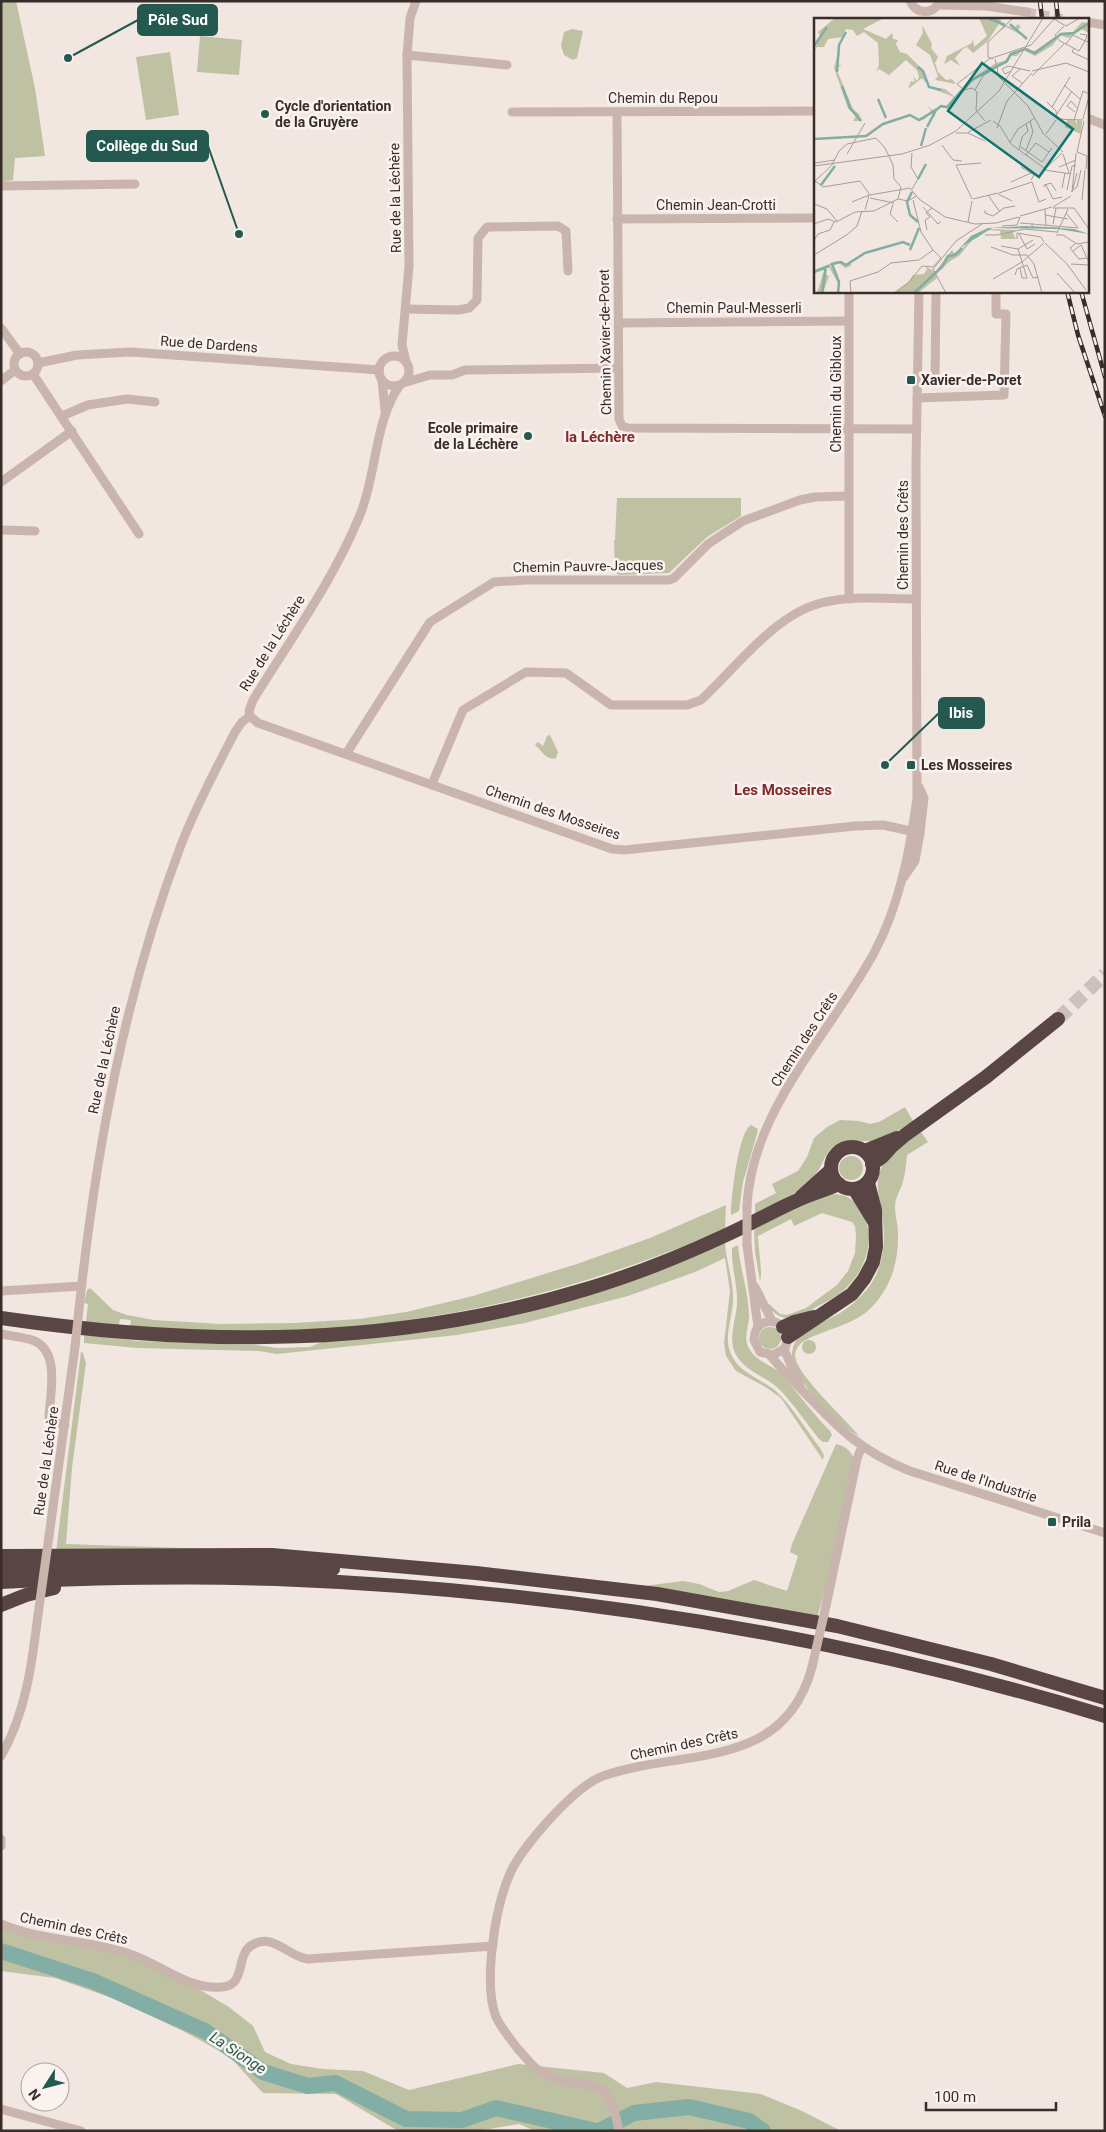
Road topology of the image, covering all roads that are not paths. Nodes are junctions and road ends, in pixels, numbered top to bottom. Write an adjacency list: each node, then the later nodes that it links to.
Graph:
1 (416, 1): 11 (street, Rue de la Léchère)
2 (910, 1): 7 (street)
3 (974, 1): 5 (street)
4 (939, 3): 5 (street); 8 (street)
5 (986, 6): 6 (street)
6 (1027, 12)
7 (918, 15): 8 (street)
8 (930, 15)
9 (1088, 22): 10 (street)
10 (1105, 25)
11 (407, 55): 12 (street); 27 (street, Rue de la Léchère)
12 (508, 65)
13 (814, 111): 15 (street, Chemin du Repou)
14 (512, 112): 15 (street, Chemin du Repou)
15 (617, 112): 21 (street, Chemin Xavier-de-Poret)
16 (1088, 118): 17 (street)
17 (1105, 125)
18 (135, 184): 19 (street)
19 (1, 186)
20 (814, 218): 21 (street, Chemin Jean-Crotti)
21 (617, 219): 29 (street, Chemin Xavier-de-Poret)
22 (568, 271): 27 (street)
23 (849, 292): 28 (street, Chemin du Gibloux)
24 (919, 292): 45 (street, Chemin des Crêts)
25 (936, 292): 43 (street)
26 (996, 292): 45 (street)
27 (406, 309): 31 (street, Rue de la Léchère)
28 (849, 321): 29 (street, Chemin Paul-Messerli); 49 (street, Chemin du Gibloux)
29 (619, 323): 36 (street, Chemin Xavier-de-Poret)
30 (1, 328): 32 (street)
31 (402, 335): 33 (street, Rue de la Léchère); 34 (street, Rue de la Léchère)
32 (20, 354): 35 (street); 37 (street)
33 (384, 360): 34 (street); 38 (street)
34 (406, 362): 40 (street); 44 (street)
35 (38, 363): 38 (street, Rue de Dardens); 39 (street)
36 (618, 368): 40 (street); 49 (street, Chemin Xavier-de-Poret)
37 (15, 370): 39 (street); 41 (street)
38 (379, 370): 42 (street)
39 (34, 374): 47 (street)
40 (430, 375): 44 (street)
41 (1, 380)
42 (382, 380): 44 (street); 48 (street, Rue de la Léchère)
43 (935, 383)
44 (402, 384): 48 (street, Rue de la Léchère)
45 (918, 398): 50 (street, Chemin des Crêts)
46 (155, 402): 47 (street)
47 (62, 416): 51 (street)
48 (385, 419): 59 (street, Rue de la Léchère)
49 (849, 429): 50 (street, Chemin Xavier-de-Poret); 53 (street, Chemin du Gibloux)
50 (917, 429): 58 (street, Chemin des Crêts)
51 (72, 431): 52 (street); 56 (street)
52 (1, 482)
53 (849, 496): 57 (street, Chemin du Gibloux); 60 (street, Chemin Pauvre-Jacques)
54 (1, 530): 55 (street)
55 (35, 531)
56 (139, 534)
57 (849, 599): 58 (street); 61 (street)
58 (916, 599): 62 (street, Chemin des Crêts)
59 (250, 716): 60 (street, Chemin des Mosseires); 74 (street, Rue de la Léchère)
60 (346, 754): 61 (street, Chemin des Mosseires)
61 (432, 784): 62 (street, Chemin des Mosseires)
62 (916, 832): 73 (street, Chemin des Crêts, bridge)
63 (1058, 1019): 64 (highway)
64 (905, 1135): 65 (highway); 66 (highway)
65 (865, 1151): 66 (highway); 67 (highway)
66 (872, 1164): 68 (highway)
67 (831, 1170): 69 (highway); 71 (highway)
68 (868, 1183): 70 (highway); 72 (highway)
69 (839, 1184): 70 (highway); 71 (highway)
70 (855, 1190): 72 (highway)
71 (797, 1200): 76 (highway)
72 (874, 1222): 78 (highway)
73 (751, 1280): 77 (street, Chemin des Crêts); 78 (street, Chemin des Crêts)
74 (82, 1286): 75 (street); 82 (street, Rue de la Léchère, bridge)
75 (1, 1291)
76 (1, 1318)
77 (758, 1327): 78 (street); 80 (street, Chemin des Crêts)
78 (781, 1333): 80 (street); 81 (street, Chemin des Crêts)
79 (1, 1334): 82 (street)
80 (770, 1356): 81 (street, Chemin des Crêts)
81 (802, 1390): 83 (street, Chemin des Crêts)
82 (65, 1424): 93 (street, Rue de la Léchère, bridge)
83 (862, 1446): 84 (street, Rue de l'Industrie); 97 (street, Chemin des Crêts, bridge)
84 (1105, 1534)
85 (1, 1556): 90 (highway)
86 (1, 1569): 91 (highway)
87 (122, 1578): 88 (highway); 89 (highway); 92 (highway)
88 (1, 1582)
89 (1, 1605)
90 (1105, 1698)
91 (1105, 1705)
92 (1105, 1716)
93 (1, 1756)
94 (1, 1839): 95 (street)
95 (1, 1846)
96 (1, 1924): 97 (street, Chemin des Crêts)
97 (492, 1946): 100 (street, Chemin des Crêts)
98 (1, 2109): 99 (street)
99 (81, 2131)
100 (619, 2131)

